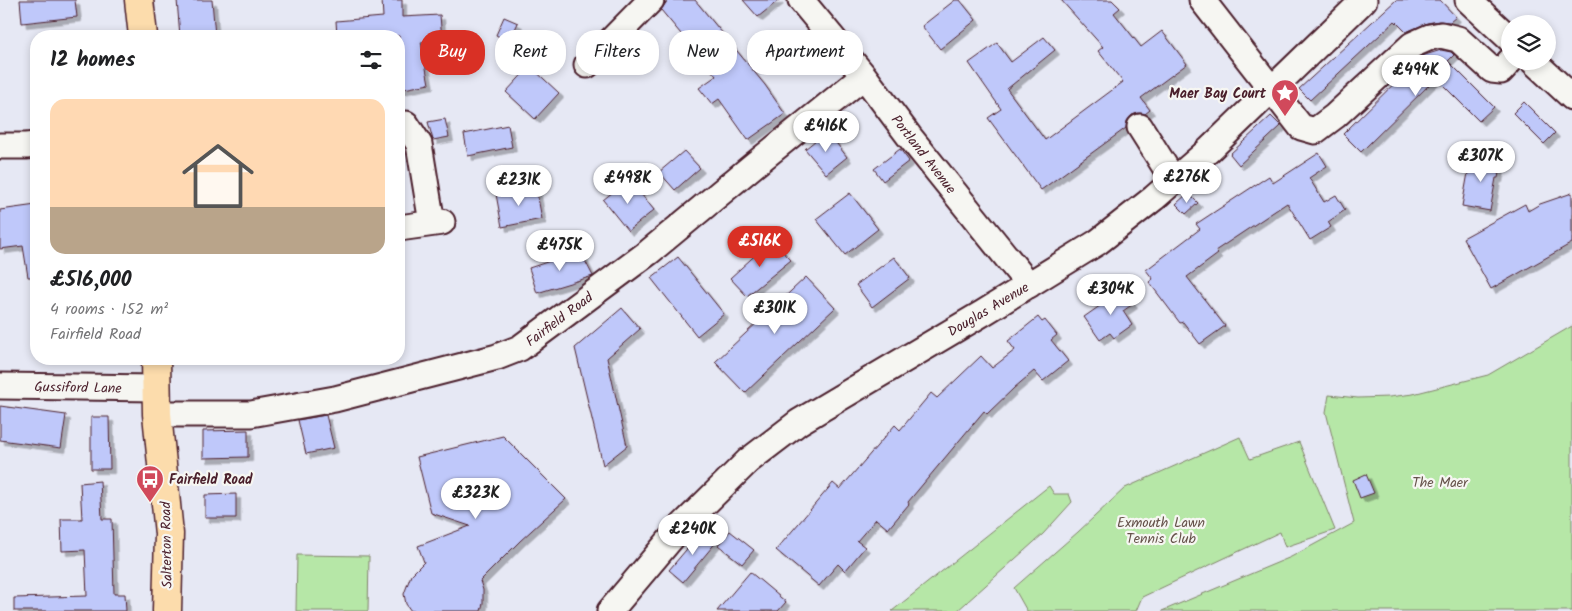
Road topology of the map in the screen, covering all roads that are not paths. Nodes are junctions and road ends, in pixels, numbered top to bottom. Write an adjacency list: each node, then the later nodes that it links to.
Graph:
1 (139, 0): 7 (main road)
2 (651, 0): 8 (street)
3 (802, 0): 12 (street, Portland Avenue)
4 (1202, 0): 13 (street)
5 (1364, 0): 13 (street, Douglas Avenue)
6 (1468, 0): 9 (street)
7 (142, 30)
8 (621, 30)
9 (1501, 31)
10 (1502, 70): 13 (street)
11 (1543, 70): 14 (street)
12 (864, 76): 21 (street, Portland Avenue); 24 (street, Fairfield Road)
13 (1272, 89): 19 (street, Douglas Avenue)
14 (1572, 97)
15 (406, 124): 20 (street)
16 (1140, 127): 19 (street)
17 (0, 146): 18 (street)
18 (30, 146)
19 (1174, 181): 21 (street, Douglas Avenue)
20 (405, 227)
21 (1028, 285): 26 (street, Douglas Avenue)
22 (156, 365): 24 (main road, Salterton Road)
23 (0, 386): 24 (street, Gussiford Lane)
24 (157, 401): 25 (main road, Salterton Road)
25 (167, 611)
26 (610, 611)

